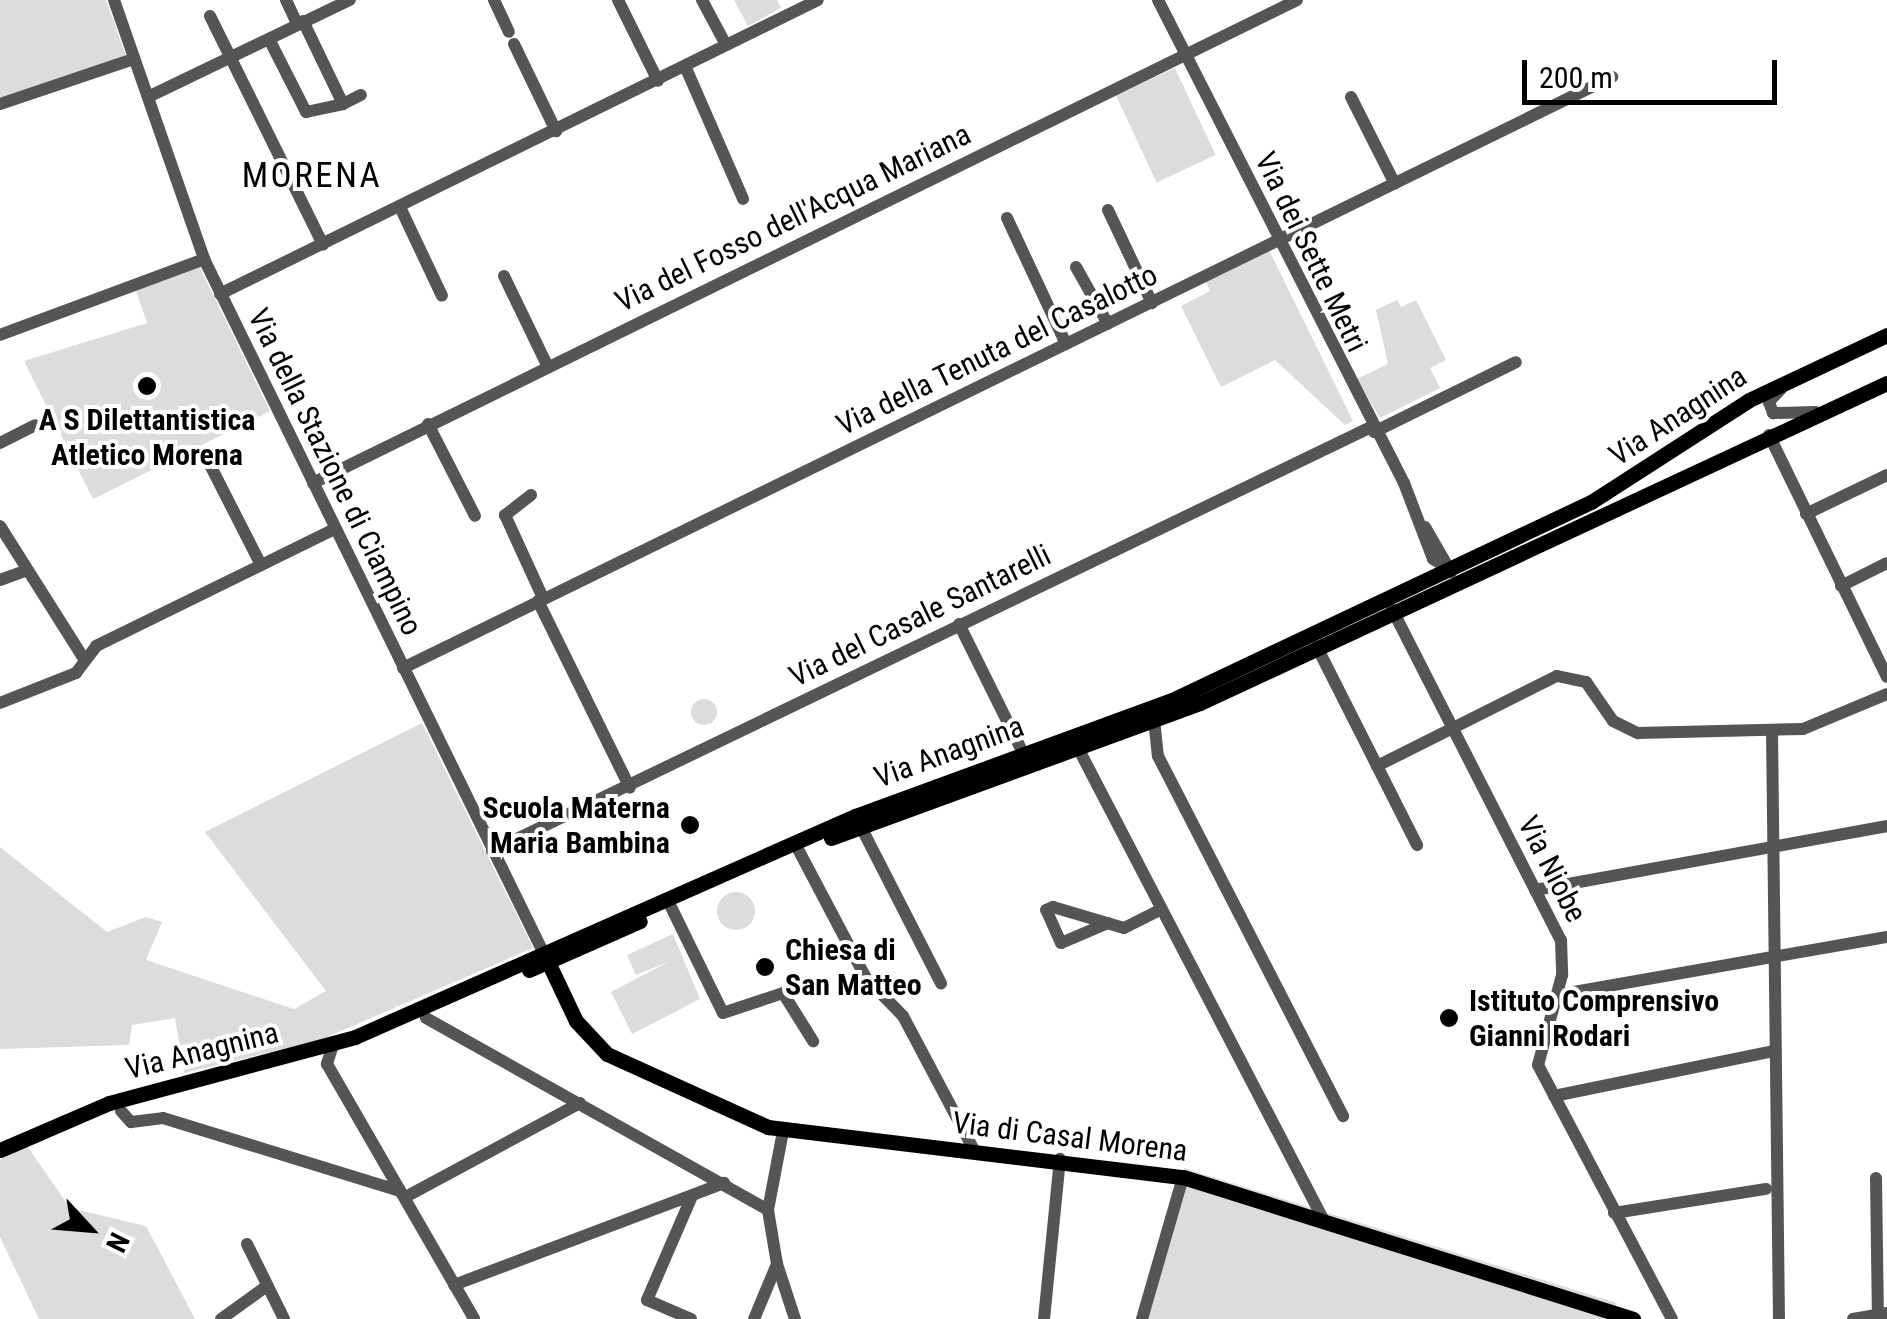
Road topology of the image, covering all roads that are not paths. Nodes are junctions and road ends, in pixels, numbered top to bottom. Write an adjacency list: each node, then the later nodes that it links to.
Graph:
1 (114, 0): 15 (street, Via della Stazione di Ciampino)
2 (286, 0): 11 (street)
3 (350, 0): 11 (street)
4 (494, 0): 25 (street)
5 (618, 0): 19 (street)
6 (702, 0): 13 (street)
7 (818, 0): 13 (street)
8 (1158, 0): 14 (street, Via dei Sette Metri)
9 (1297, 0): 14 (street, Via del Fosso dell'Acqua Mariana)
10 (210, 16): 16 (street)
11 (300, 22): 12 (street); 24 (street)
12 (269, 39): 16 (street); 24 (street)
13 (726, 45): 17 (street)
14 (1185, 56): 31 (street, Via dei Sette Metri); 45 (street, Via del Fosso dell'Acqua Mariana)
15 (134, 59): 21 (street, Via della Stazione di Ciampino); 23 (street)
16 (231, 59): 21 (street); 32 (street)
17 (685, 66): 19 (street); 27 (street)
18 (1612, 77): 26 (street, Via della Tenuta del Casalotto)
19 (658, 81): 25 (street)
20 (361, 94): 24 (street)
21 (148, 97): 33 (street, Via della Stazione di Ciampino)
22 (1350, 97): 26 (street)
23 (0, 104)
24 (343, 104)
25 (556, 131): 28 (street)
26 (1395, 184): 31 (street, Via della Tenuta del Casalotto)
27 (743, 199)
28 (400, 207): 32 (street); 37 (street)
29 (1108, 210): 38 (street)
30 (1007, 218): 42 (street)
31 (1278, 242): 38 (street, Via della Tenuta del Casalotto); 50 (street, Via dei Sette Metri)
32 (323, 245): 36 (street)
33 (204, 259): 36 (street, Via della Stazione di Ciampino); 41 (street)
34 (1076, 267): 39 (street)
35 (504, 276): 45 (street)
36 (220, 294): 55 (street, Via della Stazione di Ciampino)
37 (442, 296)
38 (1152, 303): 39 (street, Via della Tenuta del Casalotto)
39 (1108, 324): 42 (street, Via della Tenuta del Casalotto)
40 (1887, 334): 44 (main road, Via Anagnina)
41 (0, 336)
42 (1066, 344): 67 (street, Via della Tenuta del Casalotto)
43 (1516, 362): 50 (street, Via del Casale Santarelli)
44 (1826, 362): 47 (street); 64 (main road, Via Anagnina)
45 (547, 365): 48 (street, Via del Fosso dell'Acqua Mariana)
46 (1887, 383): 47 (main road, Via Anagnina)
47 (1828, 410): 51 (main road, Via Anagnina)
48 (428, 424): 55 (street, Via del Fosso dell'Acqua Mariana); 58 (street)
49 (35, 425): 52 (street)
50 (1373, 430): 64 (street, Via dei Sette Metri); 69 (street, Via del Casale Santarelli)
51 (1770, 435): 57 (street); 64 (main road, Via Anagnina)
52 (0, 443)
53 (206, 456): 62 (street)
54 (1887, 475): 57 (street)
55 (313, 484): 60 (street, Via della Stazione di Ciampino)
56 (531, 494): 67 (street)
57 (1806, 514): 66 (street)
58 (475, 516)
59 (0, 526): 63 (street)
60 (336, 529): 62 (street); 72 (street, Via della Stazione di Ciampino)
61 (1887, 563): 66 (street)
62 (261, 565): 71 (street)
63 (27, 570): 65 (street); 71 (street)
64 (1452, 574): 68 (main road, Via Anagnina); 73 (main road, Via Anagnina)
65 (0, 580)
66 (1841, 586): 74 (street)
67 (540, 599): 72 (street, Via della Tenuta del Casalotto); 84 (street)
68 (1392, 609): 70 (main road, Via Anagnina); 79 (street, Via Niobe)
69 (959, 624): 82 (street); 84 (street, Via del Casale Santarelli)
70 (1317, 647): 75 (main road, Via Anagnina); 83 (street)
71 (84, 659): 77 (street)
72 (403, 668): 90 (street, Via della Stazione di Ciampino)
73 (1236, 668): 75 (street); 82 (main road, Via Anagnina)
74 (1887, 677)
75 (1238, 686): 78 (main road, Via Anagnina)
76 (1887, 694): 80 (street)
77 (0, 703)
78 (1154, 720): 81 (main road, Via Anagnina); 109 (street)
79 (1452, 727): 80 (street); 83 (street); 91 (street, Via Niobe)
80 (1772, 730): 88 (street)
81 (1077, 746): 85 (main road, Via Anagnina); 93 (street)
82 (1023, 753): 96 (main road, Via Anagnina)
83 (1377, 766): 87 (street)
84 (630, 788): 90 (street, Via del Casale Santarelli)
85 (860, 825): 89 (main road, Via Anagnina); 99 (street)
86 (1887, 826): 88 (street)
87 (1417, 846)
88 (1772, 847): 91 (street); 97 (street)
89 (800, 851): 92 (main road, Via Anagnina); 112 (street)
90 (492, 852): 96 (street, Via della Stazione di Ciampino)
91 (1535, 890): 101 (street, Via Niobe)
92 (672, 907): 96 (main road, Via Anagnina); 103 (street)
93 (1162, 909): 94 (street); 123 (street)
94 (1108, 923)
95 (1887, 937): 97 (street)
96 (551, 956): 98 (main road, Via Anagnina); 100 (main road, Via di Casal Morena); 105 (main road, Via Anagnina)
97 (1777, 958): 101 (street); 104 (street)
98 (520, 974): 100 (main road); 102 (main road, Via Anagnina)
99 (941, 983)
100 (557, 985): 110 (main road, Via di Casal Morena)
101 (1557, 995): 106 (street, Via Niobe)
102 (426, 1018): 105 (main road, Via Anagnina); 107 (street)
103 (814, 1041)
104 (1774, 1051): 106 (street); 139 (street)
105 (329, 1052): 108 (main road, Via Anagnina); 111 (main road, Via Anagnina); 119 (street)
106 (1554, 1096): 122 (street, Via Niobe)
107 (580, 1102): 117 (street); 119 (street)
108 (121, 1110): 114 (main road, Via Anagnina); 119 (street)
109 (1342, 1116)
110 (783, 1131): 112 (main road, Via di Casal Morena); 121 (street)
111 (0, 1150)
112 (975, 1152): 113 (main road, Via di Casal Morena)
113 (1060, 1159): 115 (main road, Via di Casal Morena); 135 (street)
114 (0, 1160)
115 (1183, 1177): 123 (main road, Via di Casal Morena); 136 (street)
116 (1876, 1178): 128 (street)
117 (724, 1184): 120 (street); 121 (street)
118 (1766, 1189): 122 (street)
119 (406, 1192): 126 (street)
120 (692, 1196): 126 (street); 132 (street)
121 (768, 1210): 125 (street)
122 (1614, 1213): 138 (street, Via Niobe)
123 (1322, 1217): 137 (main road, Via di Casal Morena)
124 (247, 1244): 127 (street)
125 (777, 1264): 133 (street); 134 (street)
126 (454, 1285): 131 (street)
127 (268, 1286): 129 (street); 130 (street)
128 (1882, 1314): 140 (street)
129 (221, 1319)
130 (284, 1319)
131 (474, 1319)
132 (690, 1319)
133 (754, 1319)
134 (794, 1319)
135 (1044, 1319)
136 (1142, 1319)
137 (1632, 1319)
138 (1672, 1319)
139 (1778, 1319)
140 (1853, 1319)

